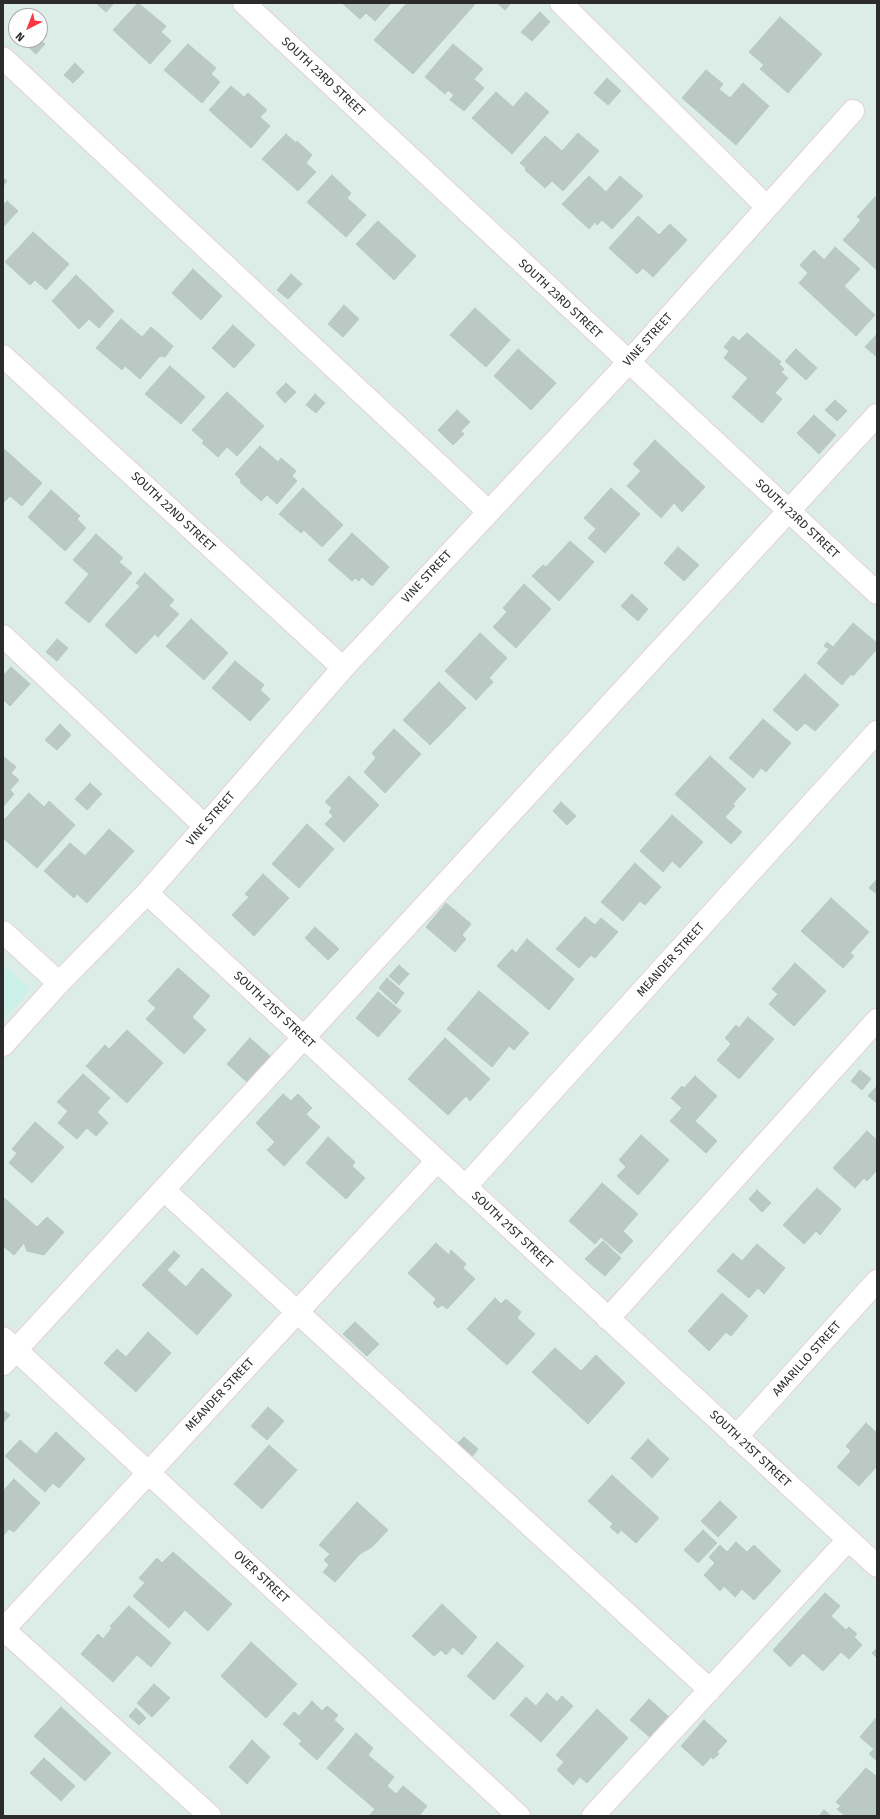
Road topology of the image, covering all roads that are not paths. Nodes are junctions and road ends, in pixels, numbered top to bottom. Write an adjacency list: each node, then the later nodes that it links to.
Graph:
1 (561, 3): 5 (street)
2 (250, 5): 7 (street, SOUTH 23RD STREET)
3 (3, 58): 10 (street)
4 (853, 111): 5 (street, VINE STREET)
5 (767, 207): 7 (street, VINE STREET)
6 (3, 356): 13 (street, SOUTH 22ND STREET)
7 (628, 363): 9 (street, SOUTH 23RD STREET); 10 (street, VINE STREET)
8 (877, 415): 9 (street)
9 (788, 511): 11 (street, SOUTH 23RD STREET); 20 (street)
10 (489, 512): 13 (street, VINE STREET)
11 (877, 593)
12 (3, 636): 15 (street)
13 (343, 668): 15 (street, VINE STREET)
14 (877, 732): 23 (street, MEANDER STREET)
15 (205, 826): 16 (street, VINE STREET)
16 (147, 893): 18 (street, VINE STREET); 20 (street, SOUTH 21ST STREET)
17 (3, 932): 18 (street)
18 (59, 983): 21 (street, VINE STREET)
19 (877, 1020): 27 (street)
20 (304, 1038): 22 (street, SOUTH 21ST STREET); 24 (street)
21 (3, 1045)
22 (437, 1161): 23 (street, SOUTH 21ST STREET); 26 (street, MEANDER STREET)
23 (465, 1187): 27 (street, SOUTH 21ST STREET)
24 (164, 1190): 26 (street); 28 (street)
25 (877, 1281): 29 (street, AMARILLO STREET)
26 (296, 1313): 30 (street, MEANDER STREET); 34 (street)
27 (608, 1319): 29 (street, SOUTH 21ST STREET)
28 (7, 1351): 30 (street, OVER STREET)
29 (736, 1437): 31 (street, SOUTH 21ST STREET)
30 (148, 1472): 33 (street, MEANDER STREET); 36 (street, OVER STREET)
31 (848, 1540): 32 (street, SOUTH 21ST STREET); 34 (street)
32 (875, 1560)
33 (3, 1630): 35 (street)
34 (710, 1690): 37 (street)
35 (210, 1816)
36 (519, 1816)
37 (593, 1816)

